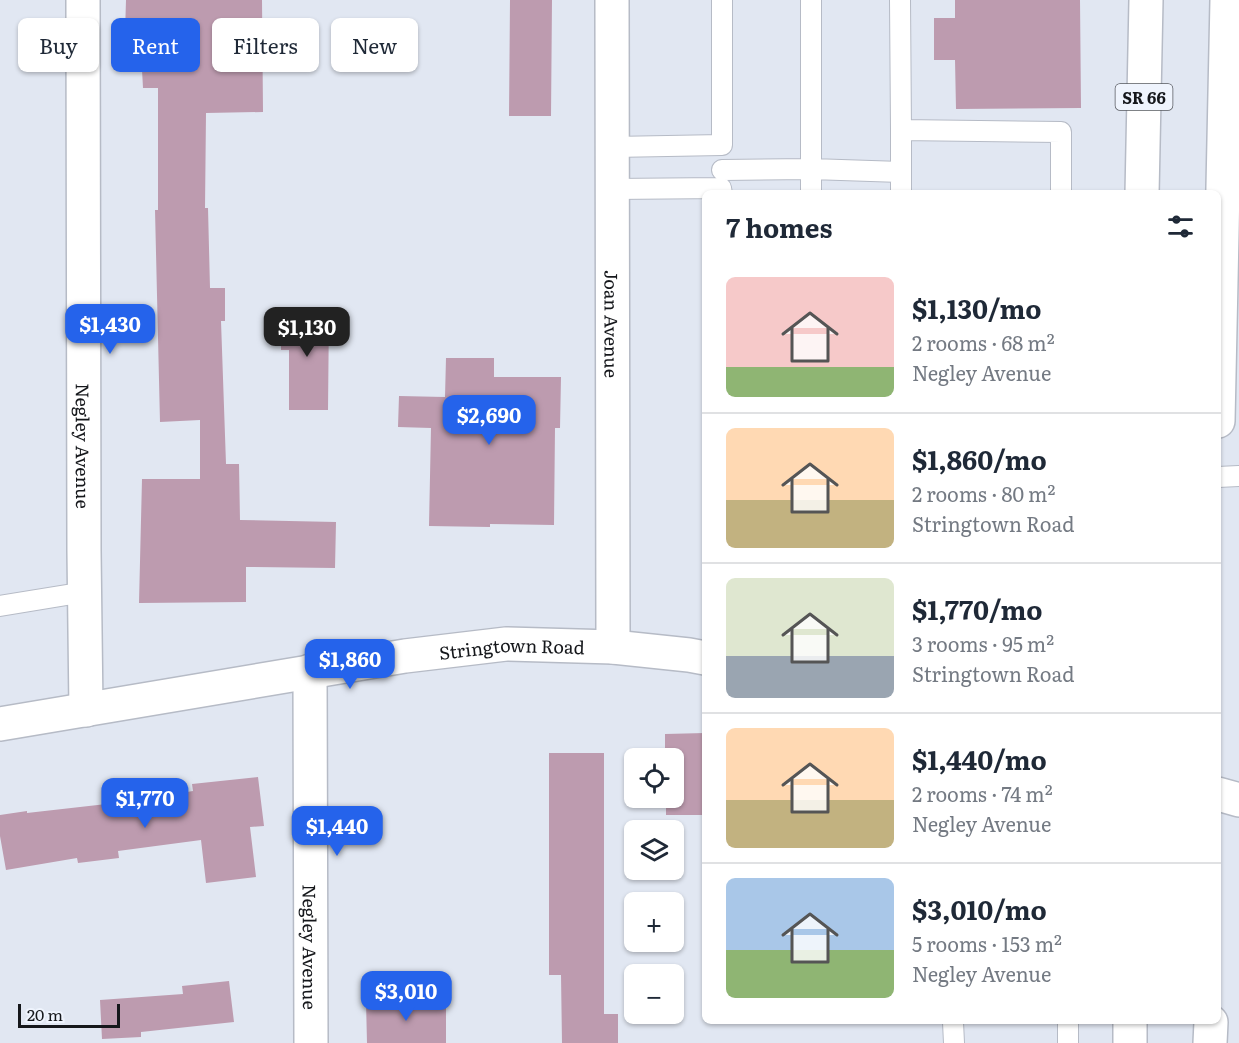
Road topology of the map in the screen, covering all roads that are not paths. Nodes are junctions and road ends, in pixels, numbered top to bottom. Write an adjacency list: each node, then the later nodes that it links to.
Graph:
1 (83, 0): 24 (street, Negley Avenue)
2 (612, 0): 11 (street, Joan Avenue)
3 (722, 0): 10 (lane)
4 (811, 0): 12 (lane)
5 (900, 0): 9 (lane)
6 (1146, 0): 19 (street, SR 66)
7 (1227, 0): 8 (street)
8 (1233, 36): 20 (street)
9 (900, 130): 13 (lane); 18 (lane)
10 (722, 145): 11 (lane); 14 (lane)
11 (613, 147): 15 (street, Joan Avenue)
12 (811, 169): 13 (lane); 14 (lane); 16 (lane)
13 (901, 172): 17 (lane)
14 (722, 184): 15 (lane)
15 (613, 189): 26 (street, Joan Avenue)
16 (811, 190)
17 (901, 190)
18 (1061, 190)
19 (1142, 190)
20 (1230, 260): 21 (street)
21 (1221, 381)
22 (1239, 476): 23 (lane)
23 (1221, 477)
24 (85, 592): 25 (lane); 29 (street, Negley Avenue)
25 (0, 606)
26 (613, 647): 27 (street, Stringtown Road); 28 (street, Stringtown Road)
27 (702, 657)
28 (310, 671): 29 (street, Stringtown Road); 37 (street, Negley Avenue)
29 (86, 710): 30 (street, Stringtown Road)
30 (0, 724)
31 (1221, 795): 32 (street)
32 (1239, 800)
33 (953, 1024): 38 (lane)
34 (1068, 1024): 39 (lane)
35 (1130, 1024): 40 (street)
36 (1211, 1024): 41 (street)
37 (311, 1043)
38 (954, 1043)
39 (1068, 1043)
40 (1130, 1043)
41 (1210, 1043)

